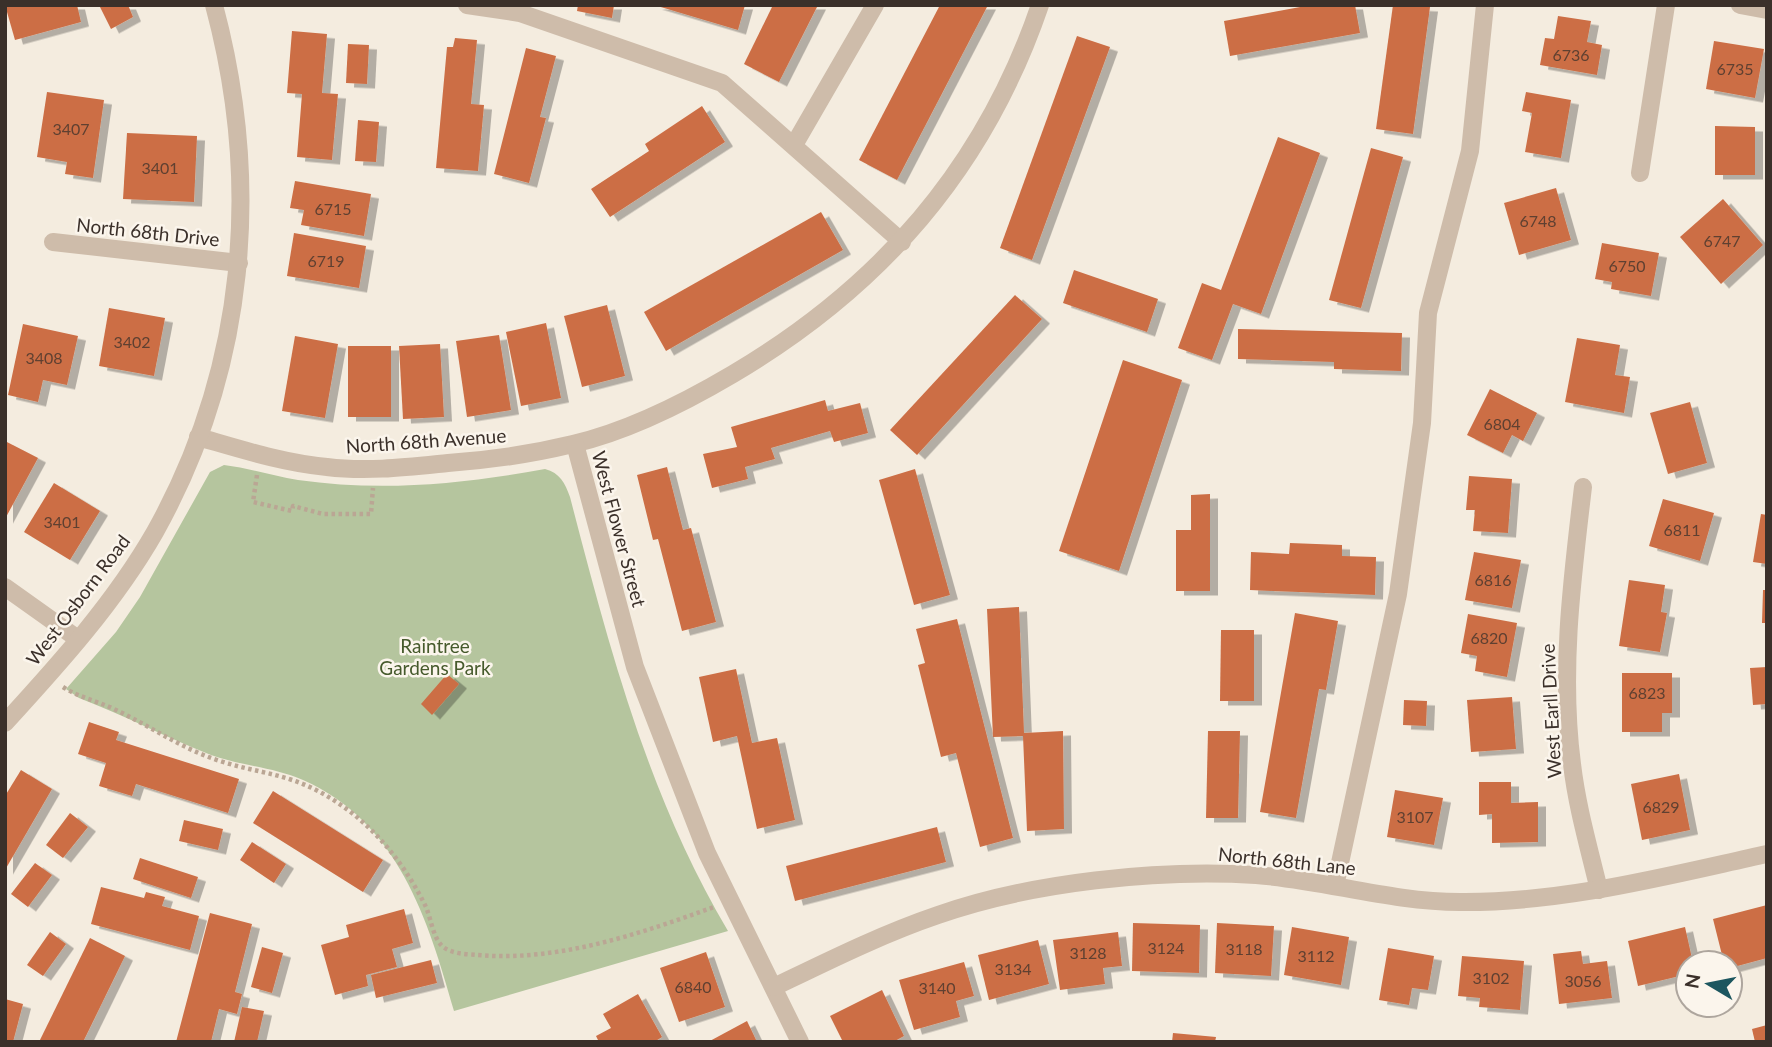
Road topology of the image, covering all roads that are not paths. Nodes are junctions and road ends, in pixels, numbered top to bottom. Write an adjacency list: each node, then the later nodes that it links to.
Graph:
1 (214, 5): 13 (street, West Osborn Road)
2 (467, 5): 9 (street)
3 (875, 5): 9 (street)
4 (1040, 5): 12 (street, West Flower Street)
5 (1485, 5): 21 (street)
6 (1666, 5): 10 (street)
7 (1740, 5): 8 (street)
8 (1767, 9)
9 (794, 145): 12 (street)
10 (1640, 173)
11 (53, 242): 13 (street, North 68th Drive)
12 (901, 242): 15 (street, West Flower Street)
13 (239, 263): 14 (street, West Osborn Road)
14 (198, 437): 15 (street, North 68th Avenue); 18 (street, West Osborn Road)
15 (575, 444): 23 (street, West Flower Street)
16 (1583, 487): 22 (street, West Earll Drive)
17 (5, 587): 18 (street)
18 (78, 639): 19 (street, West Osborn Road)
19 (5, 723)
20 (1767, 853): 22 (street, North 68th Lane)
21 (1335, 886): 22 (street, North 68th Lane); 23 (street, North 68th Lane)
22 (1599, 890)
23 (774, 986): 24 (street, West Flower Street)
24 (800, 1042)

